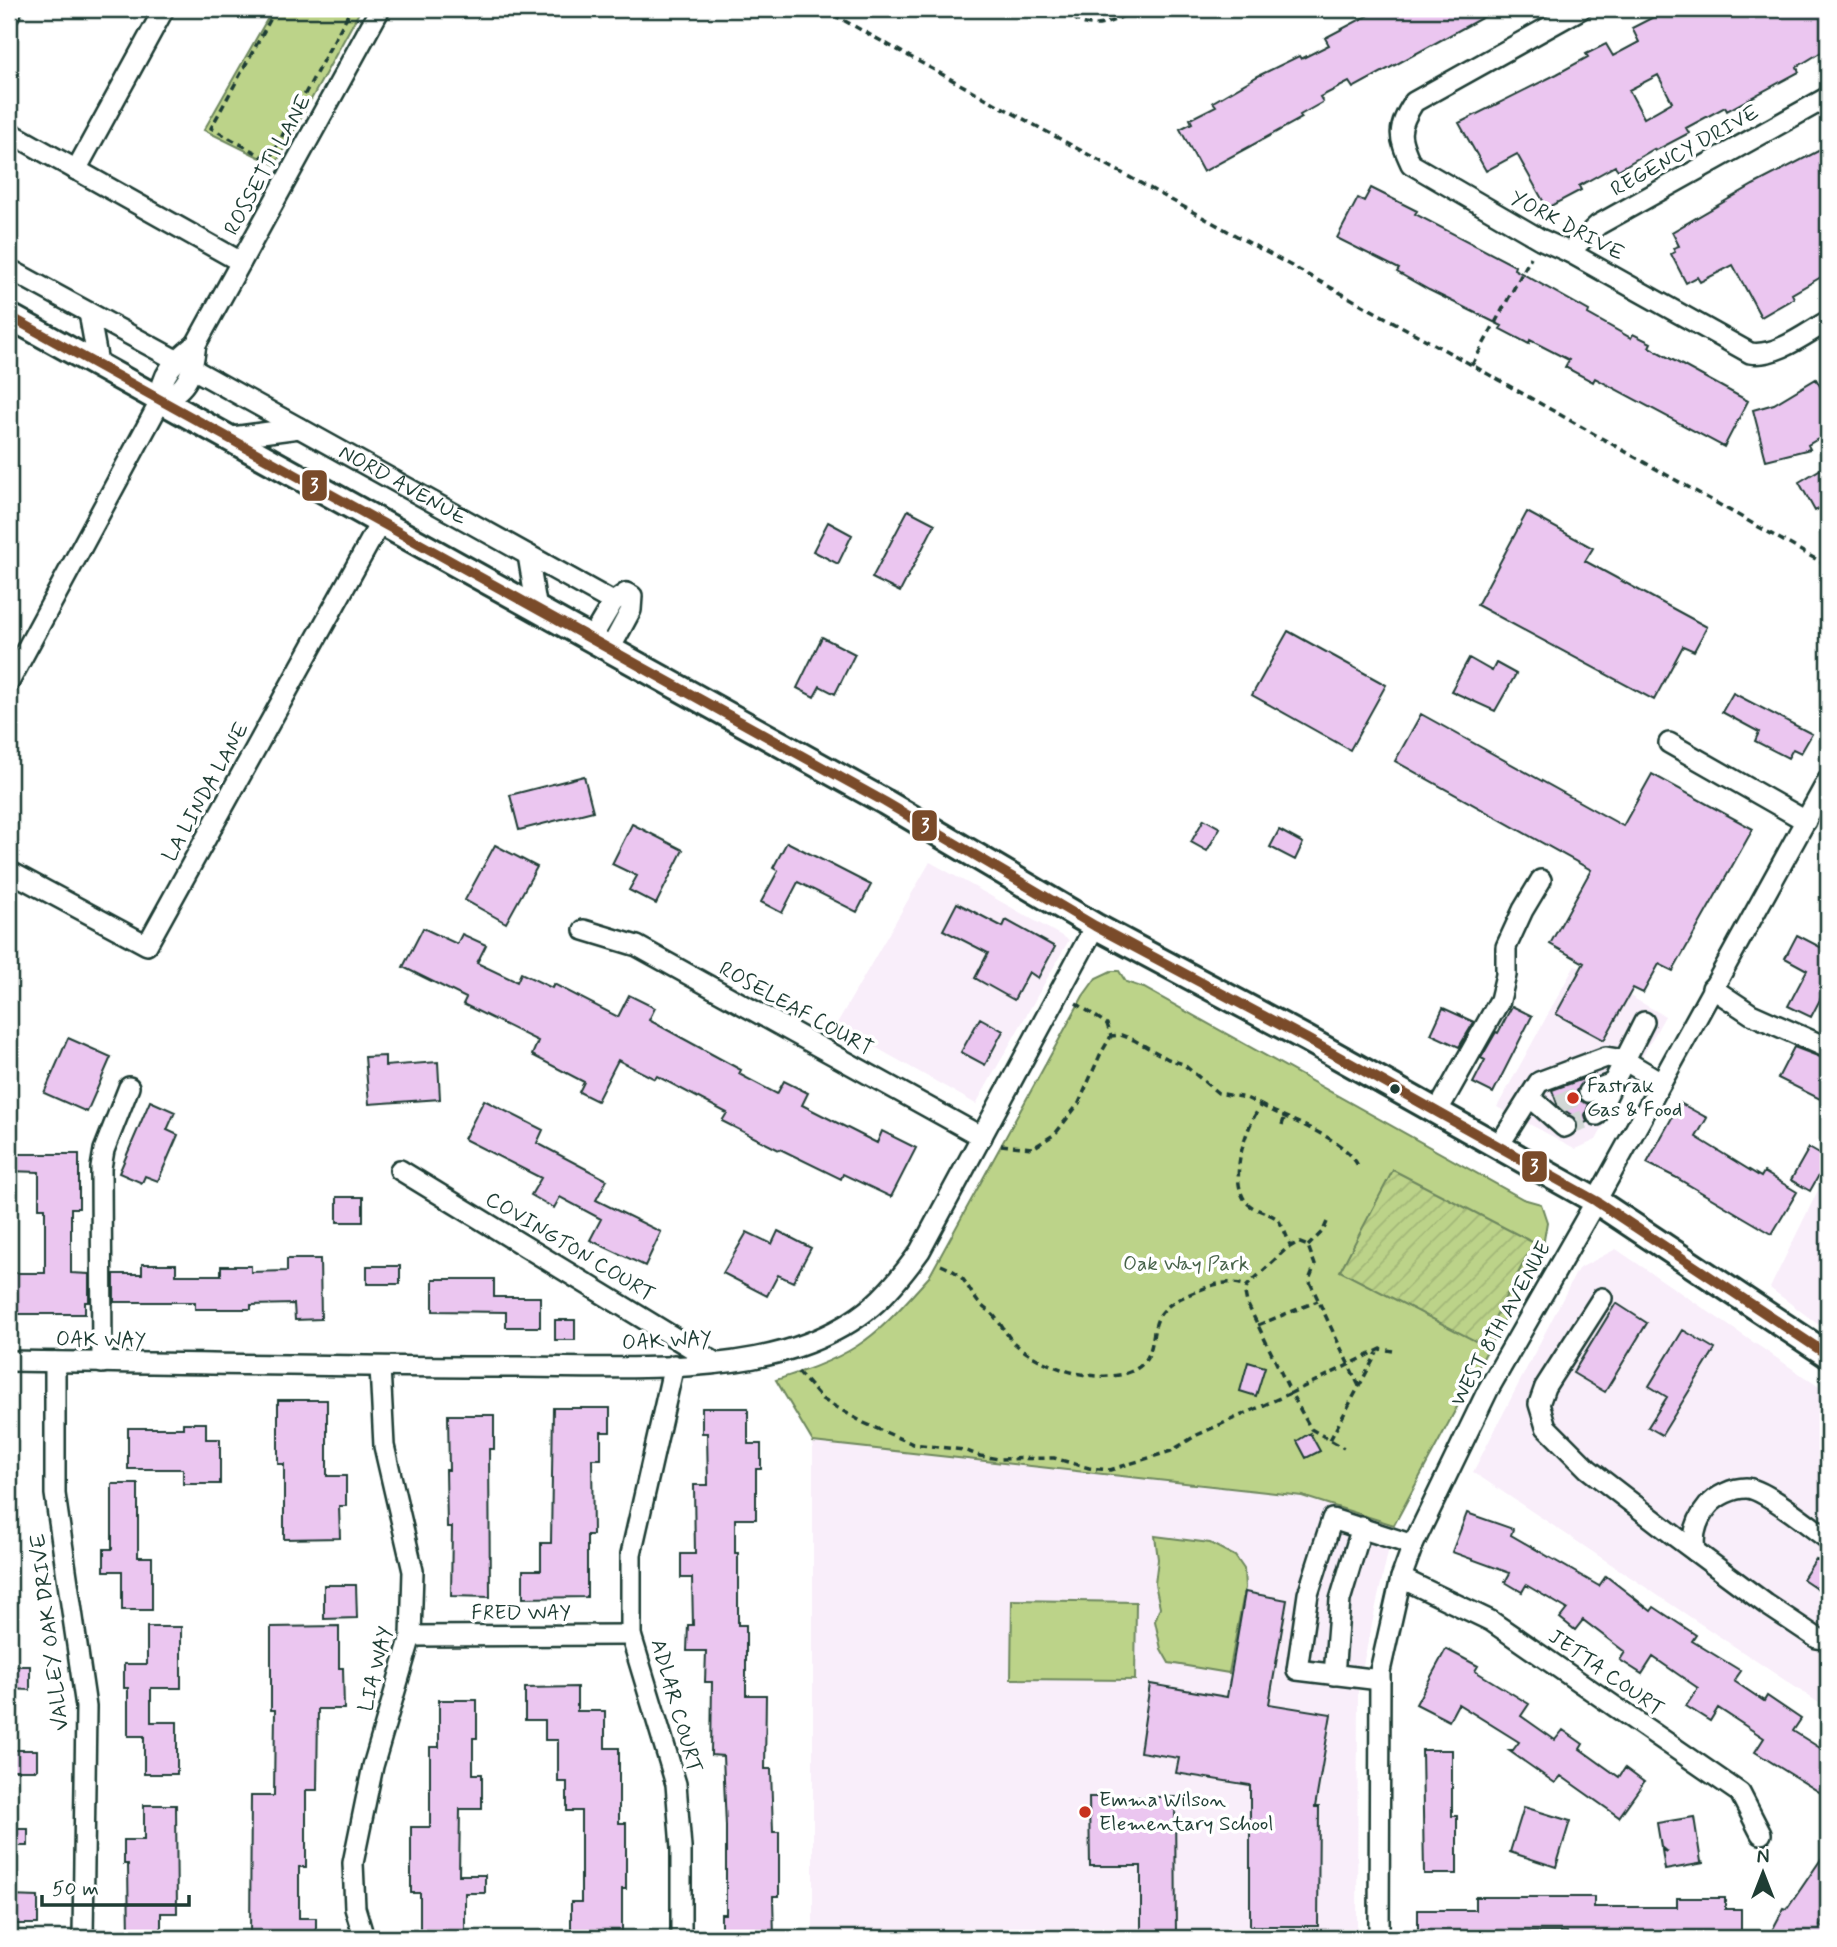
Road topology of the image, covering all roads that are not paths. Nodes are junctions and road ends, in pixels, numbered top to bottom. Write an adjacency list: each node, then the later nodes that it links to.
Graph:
1 (12, 9): 5 (street)
2 (164, 9): 8 (street)
3 (380, 9): 10 (street, ROSSETTI LANE)
4 (1581, 9): 9 (street, YORK DRIVE)
5 (9, 15)
6 (1828, 97): 9 (street, REGENCY DRIVE)
7 (9, 132): 8 (street)
8 (76, 170): 10 (street)
9 (1569, 252): 14 (street, YORK DRIVE)
10 (241, 262): 15 (street, ROSSETTI LANE)
11 (9, 269): 12 (street, NORD AVENUE)
12 (89, 313): 15 (street, NORD AVENUE); 16 (street)
13 (9, 316): 16 (main road)
14 (1828, 321)
15 (184, 365): 17 (street, ROSSETTI LANE); 18 (street, NORD AVENUE)
16 (99, 368): 17 (main road)
17 (160, 402): 19 (main road); 24 (street)
18 (299, 428): 19 (street); 21 (street, NORD AVENUE)
19 (225, 438): 20 (main road)
20 (380, 523): 22 (main road); 28 (street, LA LINDA LANE)
21 (528, 555): 22 (street); 23 (street, NORD AVENUE)
22 (537, 610): 23 (main road)
23 (601, 644): 30 (main road)
24 (9, 682)
25 (1669, 743): 27 (street)
26 (1828, 780): 27 (street, WEST 8TH AVENUE)
27 (1805, 821): 32 (street, WEST 8TH AVENUE)
28 (9, 871)
29 (1541, 880): 41 (street)
30 (1095, 926): 41 (main road); 44 (street, OAK WAY)
31 (584, 930): 44 (street, ROSELEAF COURT)
32 (1712, 988): 34 (street); 36 (street, WEST 8TH AVENUE)
33 (1644, 1022): 35 (street)
34 (1828, 1048)
35 (1624, 1060): 36 (street); 37 (street); 40 (street)
36 (1661, 1082): 47 (street, WEST 8TH AVENUE)
37 (1613, 1083): 39 (street); 42 (street)
38 (129, 1087): 52 (street)
39 (1589, 1092)
40 (1544, 1103): 43 (street); 45 (street)
41 (1437, 1112): 45 (main road)
42 (1597, 1115)
43 (1566, 1126)
44 (982, 1138): 53 (street, OAK WAY)
45 (1499, 1147): 47 (main road)
46 (400, 1170): 53 (street, COVINGTON COURT)
47 (1596, 1201): 49 (main road); 58 (street, WEST 8TH AVENUE)
48 (1602, 1298): 59 (street)
49 (1828, 1355)
50 (9, 1361): 51 (street, OAK WAY)
51 (55, 1362): 52 (street, OAK WAY); 67 (street, VALLEY OAK DRIVE)
52 (102, 1363): 55 (street, OAK WAY)
53 (716, 1363): 54 (street, OAK WAY)
54 (674, 1365): 55 (street, OAK WAY); 61 (street, ADLAR COURT)
55 (380, 1367): 62 (street, LIA WAY)
56 (1362, 1527): 58 (street); 64 (street); 64 (street)
57 (1828, 1539): 59 (street)
58 (1413, 1545): 60 (street, WEST 8TH AVENUE)
59 (1695, 1551): 63 (street)
60 (1401, 1578): 65 (street, WEST 8TH AVENUE); 66 (street, JETTA COURT)
61 (632, 1635): 62 (street, FRED WAY); 69 (street, ADLAR COURT)
62 (411, 1636): 68 (street, LIA WAY)
63 (1828, 1640)
64 (1334, 1675): 65 (street)
65 (1380, 1680): 70 (street, WEST 8TH AVENUE)
66 (1761, 1834)
67 (83, 1938)
68 (364, 1938)
69 (681, 1938)
70 (1379, 1938)

